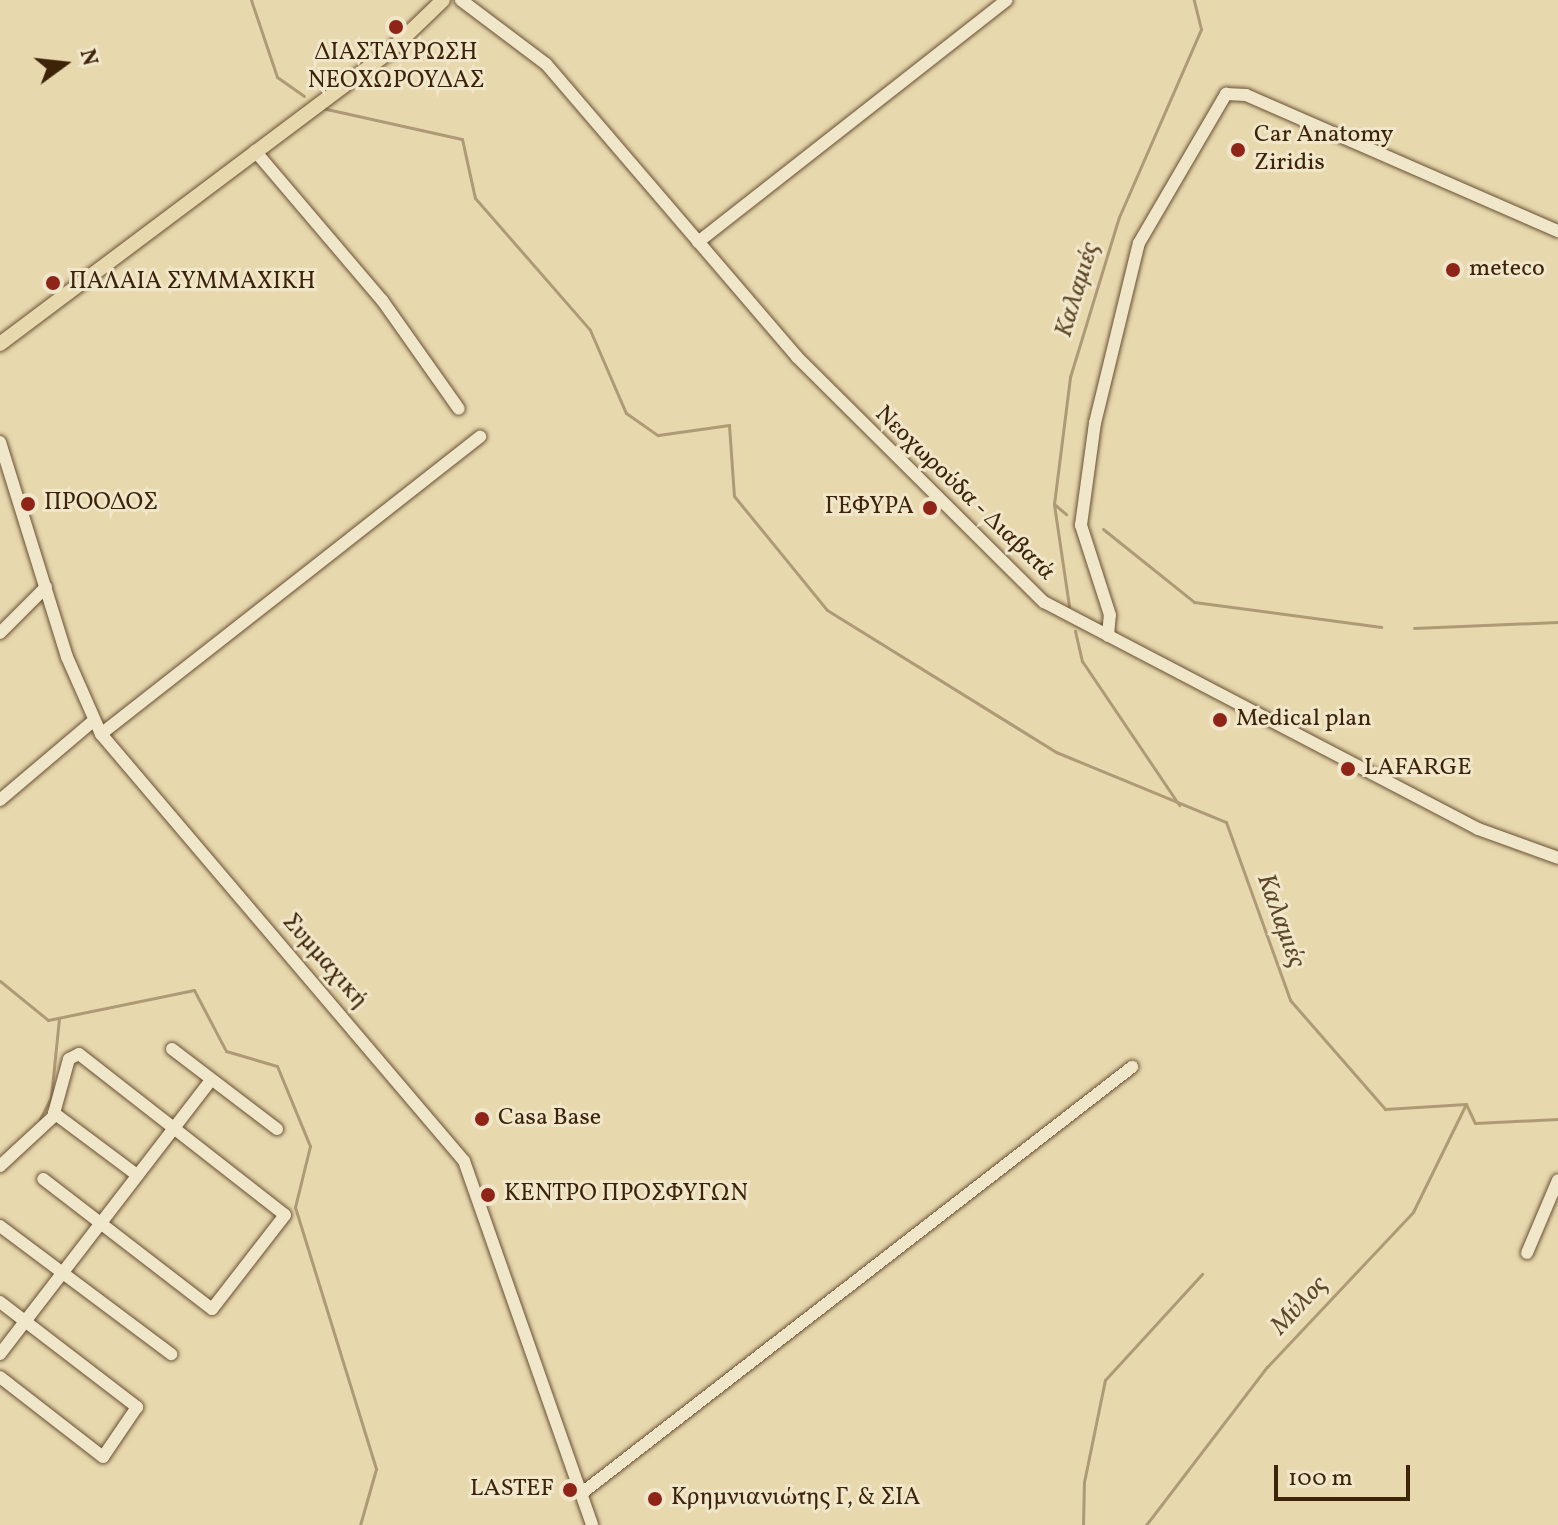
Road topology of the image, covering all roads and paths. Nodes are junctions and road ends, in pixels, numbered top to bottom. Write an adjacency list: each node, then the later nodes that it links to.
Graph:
1 (443, 0): 4 (main road)
2 (461, 0): 6 (street, Νεοχωρούδα - Διαβατά)
3 (1007, 0): 6 (street)
4 (255, 151): 7 (main road); 8 (street)
5 (1558, 231): 13 (street)
6 (698, 242): 13 (street, Νεοχωρούδα - Διαβατά)
7 (0, 344)
8 (459, 409)
9 (480, 437): 15 (street)
10 (0, 442): 11 (street, Συμμαχική)
11 (46, 587): 12 (street); 14 (street, Συμμαχική)
12 (0, 633)
13 (1108, 636): 17 (street, Νεοχωρούδα - Διαβατά)
14 (93, 721): 15 (street, Συμμαχική); 16 (street)
15 (101, 734): 37 (street, Συμμαχική)
16 (0, 800)
17 (1558, 858)
18 (172, 1049): 20 (street)
19 (1132, 1067): 37 (street)
20 (211, 1080): 22 (street); 23 (street)
21 (54, 1113): 22 (street); 24 (street); 25 (street)
22 (173, 1125): 25 (street); 28 (street)
23 (277, 1129)
24 (0, 1166)
25 (137, 1175): 28 (street)
26 (43, 1179): 28 (street)
27 (1558, 1180): 30 (street)
28 (100, 1222): 31 (street)
29 (0, 1226): 31 (street)
30 (1527, 1253)
31 (62, 1272): 33 (street); 35 (street)
32 (0, 1302): 33 (street)
33 (25, 1321): 34 (street); 36 (street)
34 (0, 1354)
35 (171, 1354)
36 (0, 1377)
37 (582, 1493): 38 (street, Συμμαχική)
38 (592, 1525)

